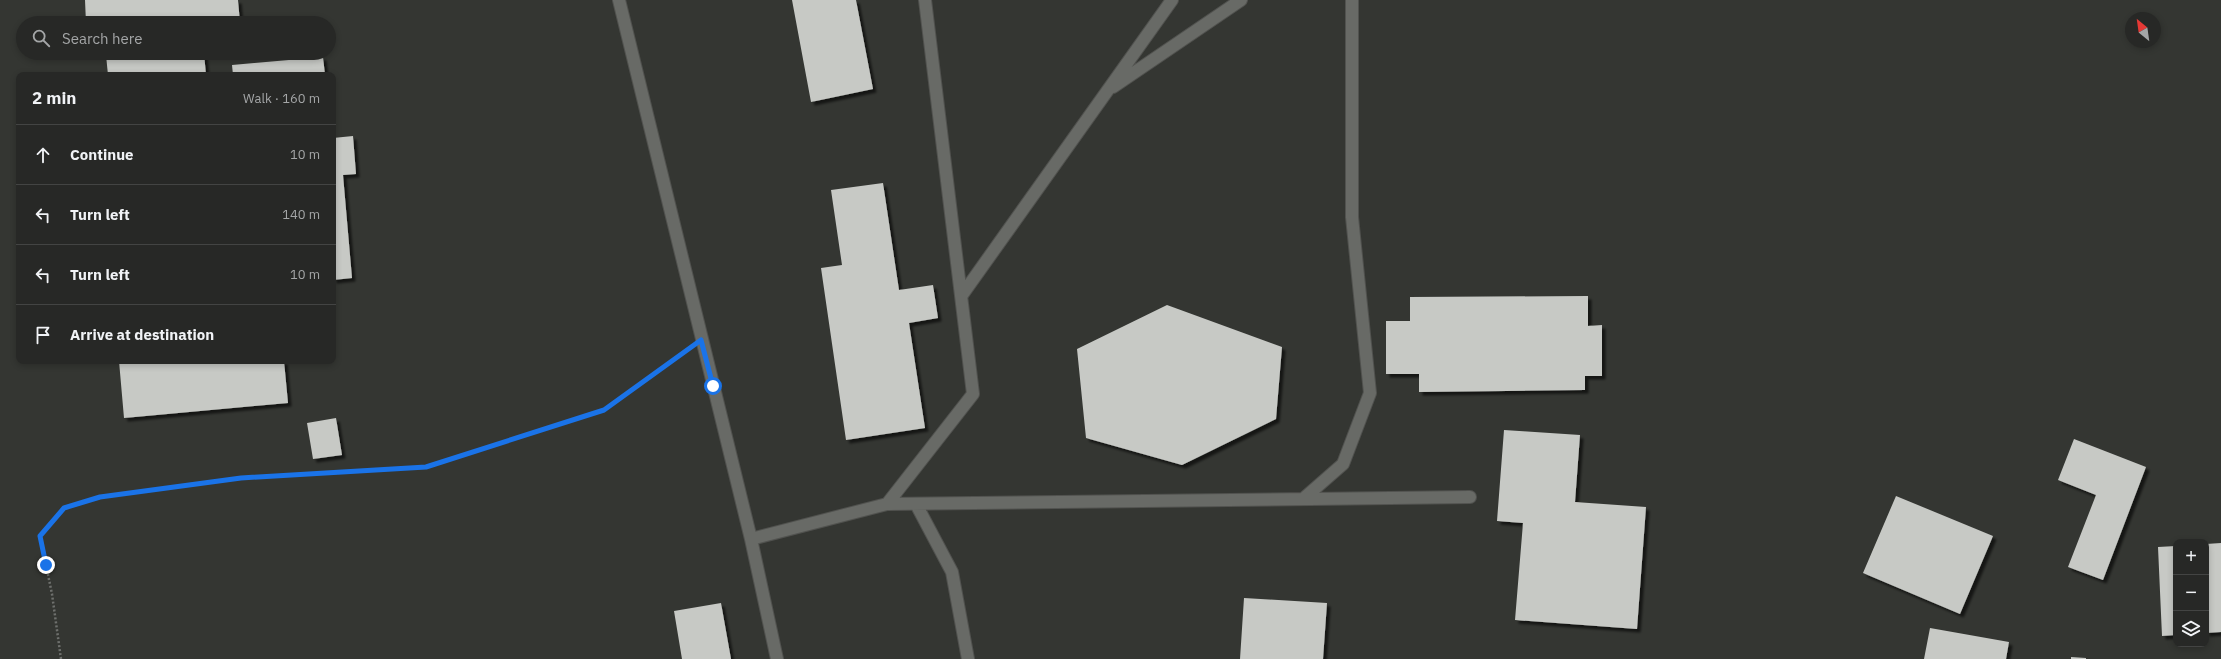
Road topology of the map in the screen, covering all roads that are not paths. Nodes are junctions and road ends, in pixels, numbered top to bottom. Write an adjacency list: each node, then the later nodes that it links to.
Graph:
1 (619, 0): 12 (street)
2 (926, 0): 7 (street)
3 (1172, 0): 6 (street)
4 (1241, 0): 6 (street)
5 (1352, 0): 9 (street)
6 (1107, 91): 7 (street)
7 (962, 295): 10 (street)
8 (1470, 497): 9 (street)
9 (1304, 499): 11 (street)
10 (887, 504): 11 (street); 12 (street)
11 (916, 504): 14 (street)
12 (751, 539): 13 (street)
13 (777, 659)
14 (968, 659)

